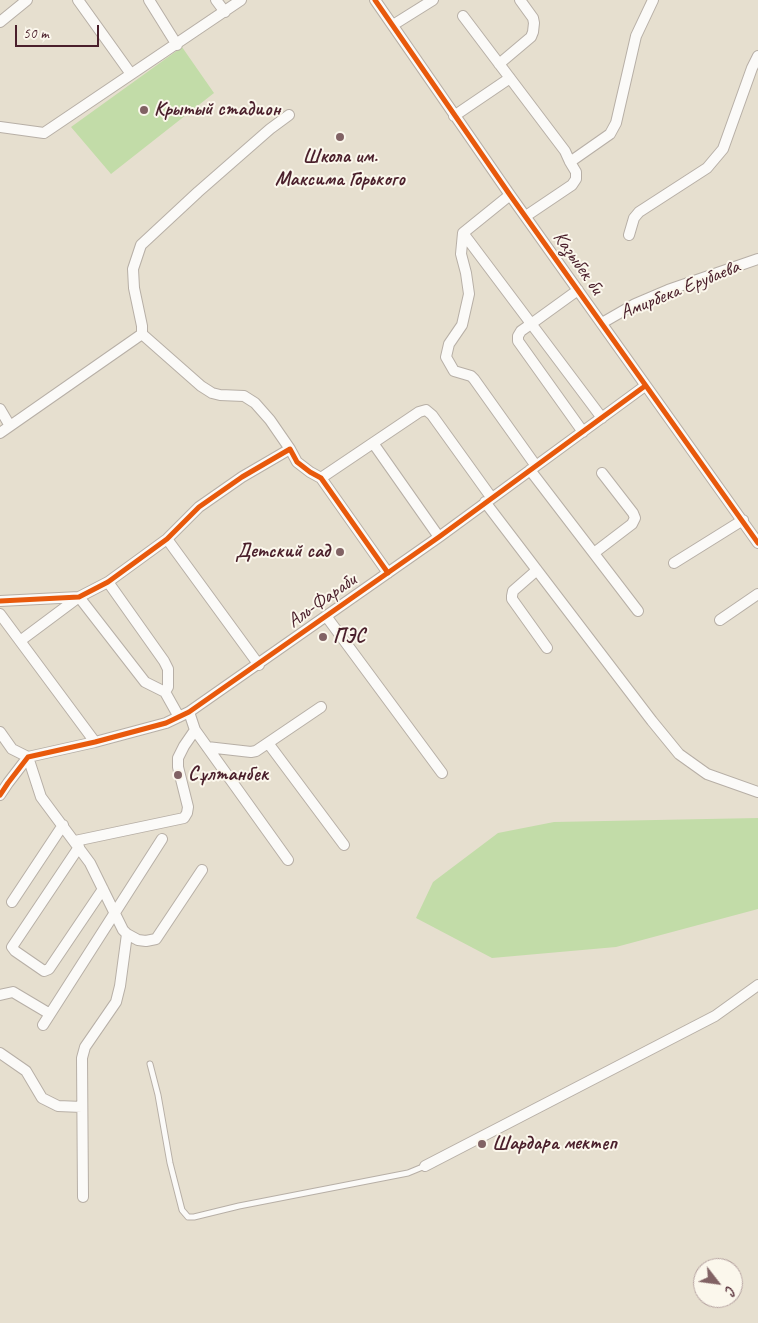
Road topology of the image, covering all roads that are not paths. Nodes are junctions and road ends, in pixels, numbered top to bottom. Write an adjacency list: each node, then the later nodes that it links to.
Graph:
1 (27, 0): 12 (street)
2 (78, 0): 17 (street)
3 (149, 0): 14 (street)
4 (216, 0): 10 (street)
5 (242, 0): 10 (street)
6 (375, 0): 13 (street, Казыбек би)
7 (432, 0): 13 (street)
8 (520, 0): 16 (street)
9 (653, 0): 22 (street)
10 (225, 12): 14 (street)
11 (464, 16): 16 (street)
12 (0, 22)
13 (393, 25): 20 (street, Казыбек би)
14 (177, 45): 17 (street)
15 (758, 56): 26 (street)
16 (499, 64): 18 (street)
17 (131, 74): 21 (street)
18 (510, 78): 20 (street); 22 (street)
19 (289, 115): 31 (street)
20 (454, 116): 23 (street, Казыбек би)
21 (0, 127)
22 (570, 162): 24 (street)
23 (510, 195): 24 (street, Казыбек би); 25 (street)
24 (526, 216): 28 (street, Казыбек би)
25 (463, 233): 30 (street); 40 (street)
26 (628, 235)
27 (758, 259): 29 (street, Амирбека Ерубаева)
28 (578, 290): 29 (street, Казыбек би); 30 (street)
29 (602, 323): 32 (street, Казыбек би)
30 (531, 324): 34 (street); 36 (street)
31 (142, 334): 35 (street); 39 (street)
32 (645, 386): 34 (street, Аль-Фараби); 44 (street, Казыбек би)
33 (0, 409): 35 (street)
34 (602, 418): 36 (street, Аль-Фараби)
35 (10, 426): 37 (street)
36 (584, 432): 40 (street, Аль-Фараби)
37 (0, 434)
38 (373, 443): 42 (street); 43 (street); 45 (street)
39 (290, 449): 42 (street); 46 (street)
40 (533, 468): 43 (street, Аль-Фараби); 48 (street)
41 (602, 473): 48 (street)
42 (321, 478): 51 (street)
43 (488, 500): 45 (street, Аль-Фараби); 50 (street)
44 (743, 520): 47 (street, Казыбек би); 49 (street)
45 (439, 537): 51 (street, Аль-Фараби)
46 (167, 539): 52 (street); 62 (street)
47 (758, 543)
48 (594, 554): 56 (street)
49 (674, 564)
50 (537, 570): 61 (street); 74 (street)
51 (388, 573): 58 (street, Аль-Фараби)
52 (108, 582): 54 (street); 63 (street)
53 (758, 594): 59 (street)
54 (79, 597): 55 (street); 60 (street); 63 (street)
55 (0, 601)
56 (638, 611)
57 (0, 614): 60 (street)
58 (326, 616): 62 (street, Аль-Фараби); 73 (street)
59 (720, 620)
60 (20, 641): 69 (street)
61 (548, 648)
62 (259, 664): 65 (street, Аль-Фараби)
63 (165, 692): 66 (street)
64 (321, 707): 70 (street)
65 (189, 712): 66 (street, Аль-Фараби); 67 (street)
66 (179, 717): 69 (street, Аль-Фараби)
67 (195, 730): 71 (street); 78 (street)
68 (0, 732): 72 (street)
69 (95, 742): 72 (street, Аль-Фараби)
70 (268, 743): 71 (street); 79 (street)
71 (207, 747): 80 (street)
72 (28, 757): 75 (street); 76 (street)
73 (442, 773)
74 (758, 792)
75 (0, 796)
76 (63, 825): 78 (street); 83 (street)
77 (162, 839): 84 (street)
78 (77, 844): 82 (street); 82 (street)
79 (344, 845)
80 (288, 860)
81 (202, 870): 85 (street)
82 (103, 889): 84 (street)
83 (12, 902)
84 (115, 913): 85 (street); 88 (street)
85 (127, 934): 92 (street)
86 (758, 985): 93 (street)
87 (0, 995): 88 (street)
88 (50, 1014): 89 (street)
89 (44, 1025)
90 (0, 1053): 92 (street)
91 (150, 1064): 93 (lane)
92 (82, 1107): 94 (street)
93 (425, 1166)
94 (84, 1197)

